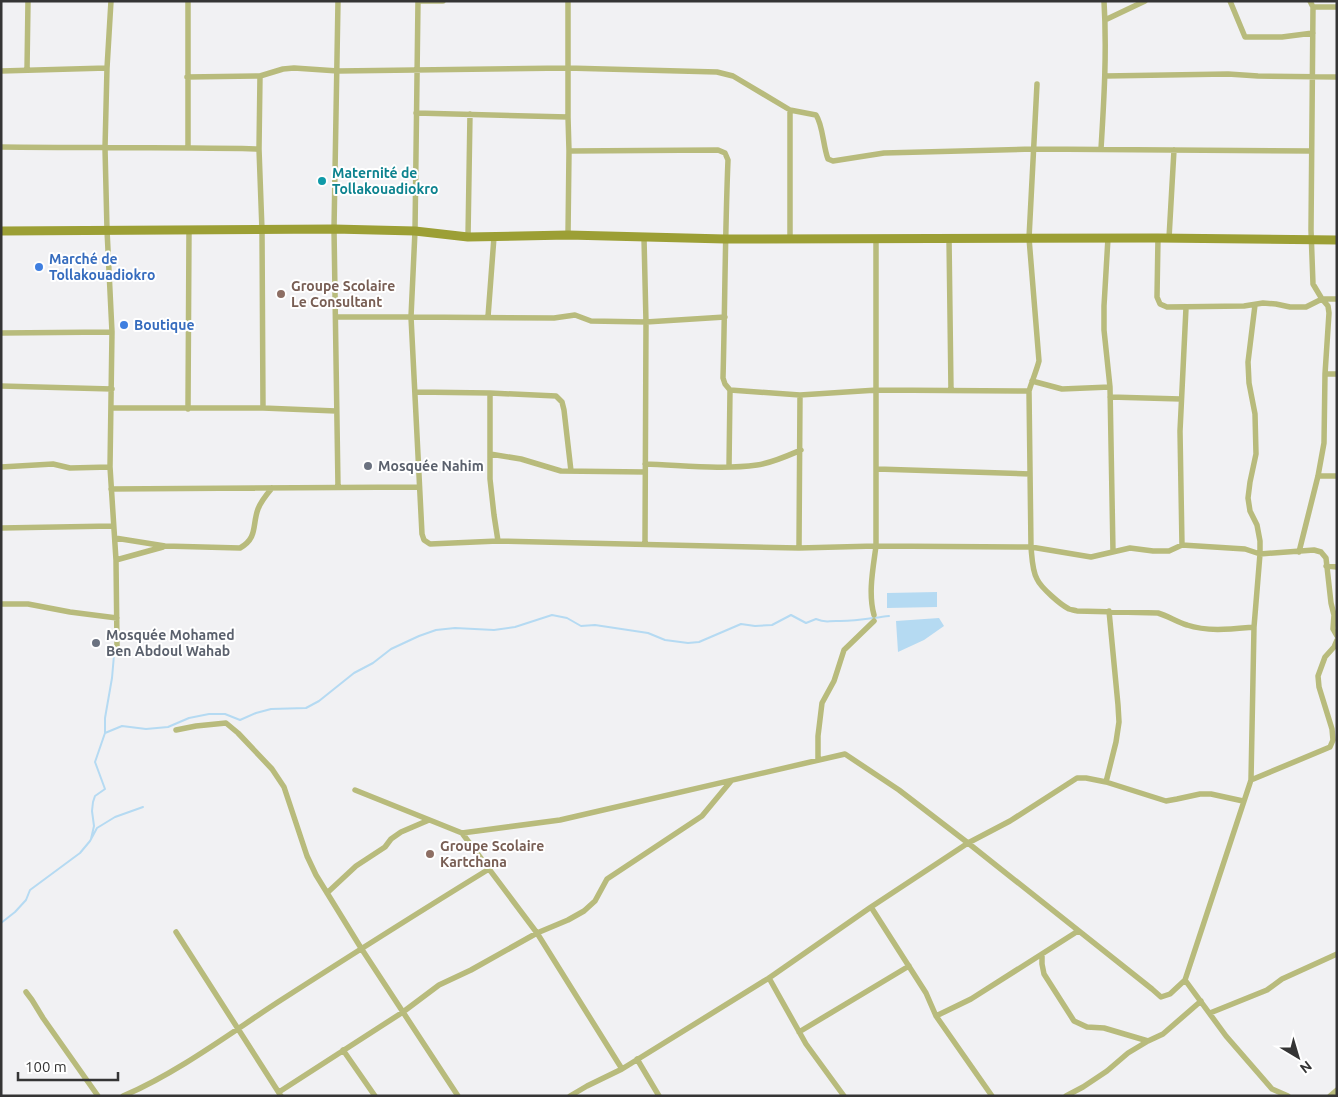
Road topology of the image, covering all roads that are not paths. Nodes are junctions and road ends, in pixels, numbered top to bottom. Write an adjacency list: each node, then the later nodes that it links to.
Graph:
1 (28, 1): 16 (street)
2 (111, 1): 14 (street)
3 (188, 1): 22 (street)
4 (338, 1): 18 (street)
5 (443, 1): 19 (street)
6 (568, 1): 15 (street)
7 (1104, 1): 12 (street)
8 (1145, 1): 12 (street)
9 (1230, 1): 13 (street)
10 (1311, 4): 11 (street); 13 (street)
11 (1337, 7)
12 (1105, 20): 21 (street)
13 (1313, 33): 23 (street)
14 (107, 68): 16 (street); 32 (street)
15 (567, 68): 19 (street); 26 (street); 29 (street)
16 (27, 70): 17 (street)
17 (1, 71)
18 (338, 71): 19 (street); 20 (street); 42 (street)
19 (418, 71): 27 (street)
20 (260, 76): 22 (street); 33 (street)
21 (1105, 76): 23 (street); 35 (street)
22 (187, 77): 31 (street)
23 (1312, 77): 24 (street); 38 (street)
24 (1337, 77)
25 (1037, 84): 34 (street)
26 (790, 110): 34 (street); 49 (street)
27 (416, 113): 28 (street); 44 (street)
28 (470, 114): 29 (street); 46 (street)
29 (568, 117): 36 (street)
30 (1, 147): 32 (street)
31 (188, 147): 32 (street); 33 (street)
32 (105, 148): 39 (street)
33 (259, 149): 41 (street)
34 (1033, 149): 35 (street); 51 (street)
35 (1101, 149): 37 (street)
36 (570, 150): 45 (street); 55 (street)
37 (1174, 150): 38 (street); 54 (street)
38 (1312, 151): 57 (street)
39 (107, 230): 40 (street); 43 (street); 68 (street)
40 (189, 230): 41 (street); 87 (street)
41 (262, 230): 42 (street); 86 (street)
42 (334, 230): 44 (street); 63 (street)
43 (1, 231)
44 (415, 231): 46 (street); 64 (street)
45 (568, 235): 47 (street); 48 (street)
46 (468, 237): 47 (street)
47 (494, 237): 65 (street)
48 (644, 238): 55 (street); 67 (street)
49 (790, 238): 55 (street); 56 (street)
50 (949, 238): 51 (street); 56 (street); 78 (street)
51 (1029, 238): 52 (street); 72 (street)
52 (1108, 238): 53 (street); 74 (street)
53 (1158, 238): 54 (street); 62 (street)
54 (1170, 238): 57 (street)
55 (725, 239): 66 (street)
56 (876, 239): 77 (street)
57 (1311, 240): 58 (street); 59 (street)
58 (1337, 240)
59 (1322, 299): 60 (street); 61 (street); 70 (street)
60 (1337, 299)
61 (1255, 305): 62 (street); 117 (street)
62 (1186, 308): 84 (street)
63 (336, 317): 64 (street); 88 (street)
64 (411, 317): 65 (street); 80 (street)
65 (488, 317): 67 (street)
66 (725, 317): 67 (street); 76 (street)
67 (646, 322): 91 (street)
68 (112, 332): 69 (street); 75 (street)
69 (1, 333)
70 (1325, 374): 71 (street); 99 (street)
71 (1337, 374)
72 (1032, 381): 74 (street); 79 (street)
73 (1, 386): 75 (street)
74 (1110, 387): 83 (street)
75 (112, 389): 85 (street)
76 (730, 390): 82 (street); 94 (street)
77 (877, 390): 78 (street); 82 (street); 95 (street)
78 (951, 390): 79 (street)
79 (1029, 391): 98 (street)
80 (415, 392): 81 (street); 102 (street)
81 (490, 393): 90 (street); 96 (street)
82 (800, 395): 89 (street)
83 (1110, 397): 84 (street); 115 (street)
84 (1181, 399): 110 (street)
85 (111, 408): 87 (street); 93 (street)
86 (263, 408): 87 (street); 88 (street)
87 (188, 409)
88 (336, 411): 101 (street)
89 (801, 450): 94 (street); 114 (street)
90 (490, 454): 96 (street); 108 (street)
91 (645, 464): 94 (street); 97 (street)
92 (1, 467): 93 (street)
93 (110, 467): 104 (street)
94 (729, 467)
95 (877, 469): 98 (street); 112 (street)
96 (571, 471): 97 (street)
97 (645, 472): 109 (street)
98 (1030, 474): 113 (street)
99 (1318, 476): 100 (street); 116 (street)
100 (1337, 476)
101 (338, 487): 102 (street); 103 (street)
102 (420, 487): 108 (street)
103 (272, 488): 104 (street); 111 (street)
104 (111, 489): 105 (street)
105 (113, 526): 106 (street); 107 (street)
106 (1, 528)
107 (115, 538): 111 (street); 118 (street)
108 (498, 541): 109 (street)
109 (645, 544): 114 (street)
110 (1182, 545): 115 (street); 117 (street)
111 (165, 546): 118 (street)
112 (876, 546): 113 (street); 114 (street); 129 (street)
113 (1031, 547): 115 (street); 122 (street)
114 (799, 548)
115 (1113, 552)
116 (1299, 552): 117 (street); 119 (street)
117 (1260, 554): 124 (street)
118 (116, 560): 123 (street)
119 (1326, 566): 120 (street); 125 (street)
120 (1337, 567)
121 (1, 604): 123 (street)
122 (1109, 611): 124 (street); 132 (street)
123 (118, 618): 127 (street)
124 (1254, 627): 130 (street)
125 (1337, 636)
126 (1337, 640): 130 (street)
127 (117, 646)
128 (176, 730): 139 (street)
129 (818, 760): 131 (street); 137 (street)
130 (1251, 780): 134 (street)
131 (731, 781): 136 (street); 143 (street)
132 (1106, 782): 134 (street); 137 (street)
133 (355, 790): 135 (street)
134 (1243, 801): 149 (street)
135 (429, 820): 136 (street); 139 (street)
136 (462, 833): 138 (street)
137 (968, 843): 140 (street); 141 (street)
138 (489, 868): 143 (street); 144 (street)
139 (327, 893): 144 (street)
140 (871, 907): 147 (street); 148 (street)
141 (1078, 931): 145 (street); 149 (street)
142 (176, 932): 155 (street)
143 (537, 933): 152 (street); 160 (street)
144 (361, 948): 152 (street); 155 (street)
145 (1042, 954): 154 (street); 157 (street)
146 (1337, 954): 153 (street)
147 (909, 966): 154 (street); 156 (street)
148 (768, 978): 156 (street); 159 (street)
149 (1185, 980): 151 (street)
150 (26, 992): 164 (street)
151 (1201, 1001): 153 (street); 157 (street)
152 (403, 1012): 158 (street); 167 (street)
153 (1210, 1013): 161 (street)
154 (936, 1016): 171 (street)
155 (238, 1029): 163 (street); 165 (street)
156 (799, 1032): 170 (street)
157 (1148, 1041): 172 (street)
158 (343, 1050): 163 (street); 166 (street)
159 (637, 1059): 160 (street); 169 (street)
160 (622, 1069): 168 (street)
161 (1272, 1089): 173 (street); 174 (street)
162 (1337, 1090): 175 (street)
163 (280, 1094)
164 (98, 1096)
165 (123, 1096)
166 (375, 1096)
167 (458, 1096)
168 (570, 1096)
169 (658, 1096)
170 (844, 1096)
171 (992, 1096)
172 (1066, 1096)
173 (1277, 1096)
174 (1288, 1096)
175 (1330, 1096)

